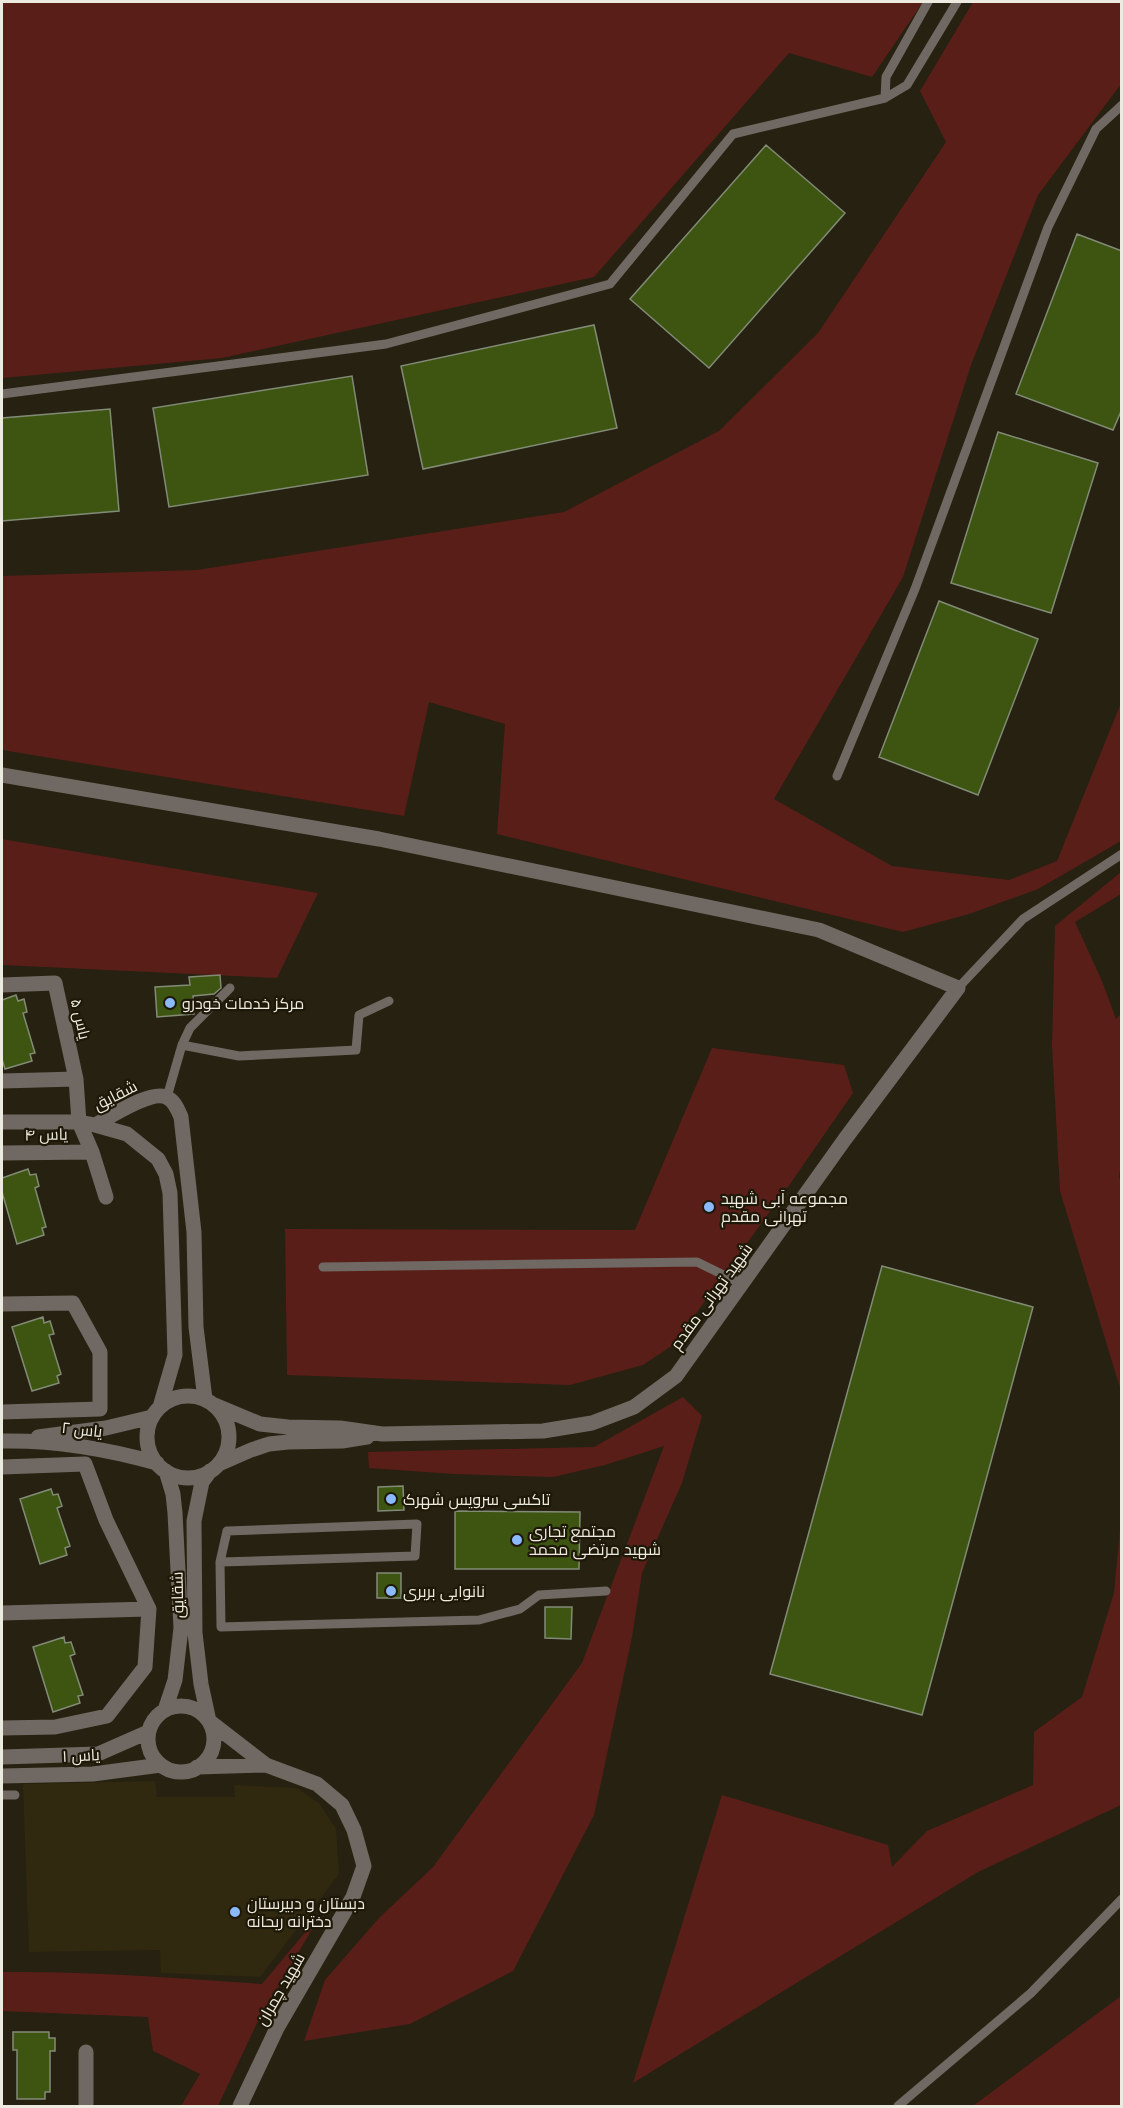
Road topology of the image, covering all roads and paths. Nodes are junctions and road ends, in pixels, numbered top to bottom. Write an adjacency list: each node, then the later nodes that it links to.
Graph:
1 (928, 2): 3 (lane)
2 (957, 2): 3 (lane)
3 (885, 98): 5 (lane)
4 (1122, 105): 7 (lane)
5 (2, 394)
6 (2, 775): 11 (street)
7 (837, 776)
8 (1122, 854): 11 (lane)
9 (2, 984): 14 (street, یاس ۵)
10 (230, 988): 13 (lane)
11 (958, 988): 24 (street, شهید تهرانی مقدم)
12 (389, 1001): 13 (lane)
13 (182, 1045): 16 (lane)
14 (76, 1079): 15 (street); 18 (street, یاس ۵)
15 (2, 1081)
16 (167, 1097): 19 (street, شقایق); 26 (street)
17 (2, 1122): 18 (street)
18 (79, 1122): 19 (street); 20 (street, یاس ۴)
19 (95, 1125): 29 (street, شقایق)
20 (92, 1152): 21 (street, یاس ۴); 22 (street, یاس ۴)
21 (2, 1153)
22 (106, 1197)
23 (323, 1268): 24 (lane)
24 (742, 1284): 31 (street, شهید تهرانی مقدم)
25 (2, 1304): 27 (street)
26 (208, 1401): 29 (street); 31 (street, شهید تهرانی مقدم); 38 (street)
27 (88, 1410): 28 (street); 30 (street)
28 (2, 1412)
29 (156, 1412): 30 (street); 37 (street)
30 (91, 1430): 33 (street)
31 (382, 1434): 38 (street, شهید تهرانی مقدم)
32 (2, 1441): 33 (street, یاس ۲)
33 (18, 1441): 34 (street, یاس ۲)
34 (86, 1447): 35 (street); 37 (street, یاس ۲)
35 (85, 1464): 36 (street); 41 (street)
36 (2, 1467)
37 (161, 1467): 38 (street); 43 (street, شقایق)
38 (214, 1468): 44 (street, شقایق)
39 (220, 1562): 39 (lane); 40 (lane)
40 (606, 1591)
41 (149, 1609): 42 (street); 45 (street)
42 (2, 1613)
43 (165, 1710): 44 (street); 46 (street)
44 (209, 1721): 49 (street, شهید چمران); 50 (street)
45 (2, 1728)
46 (148, 1732): 47 (street, یاس ۱); 48 (street)
47 (2, 1757)
48 (161, 1765): 50 (street); 51 (street, یاس ۱)
49 (266, 1765): 50 (street, شهید چمران); 57 (street, شهید چمران)
50 (197, 1767)
51 (2, 1776)
52 (2, 1795): 53 (lane)
53 (15, 1795)
54 (1122, 1899): 58 (lane)
55 (86, 2052): 56 (street)
56 (86, 2106)
57 (240, 2106)
58 (898, 2106)

